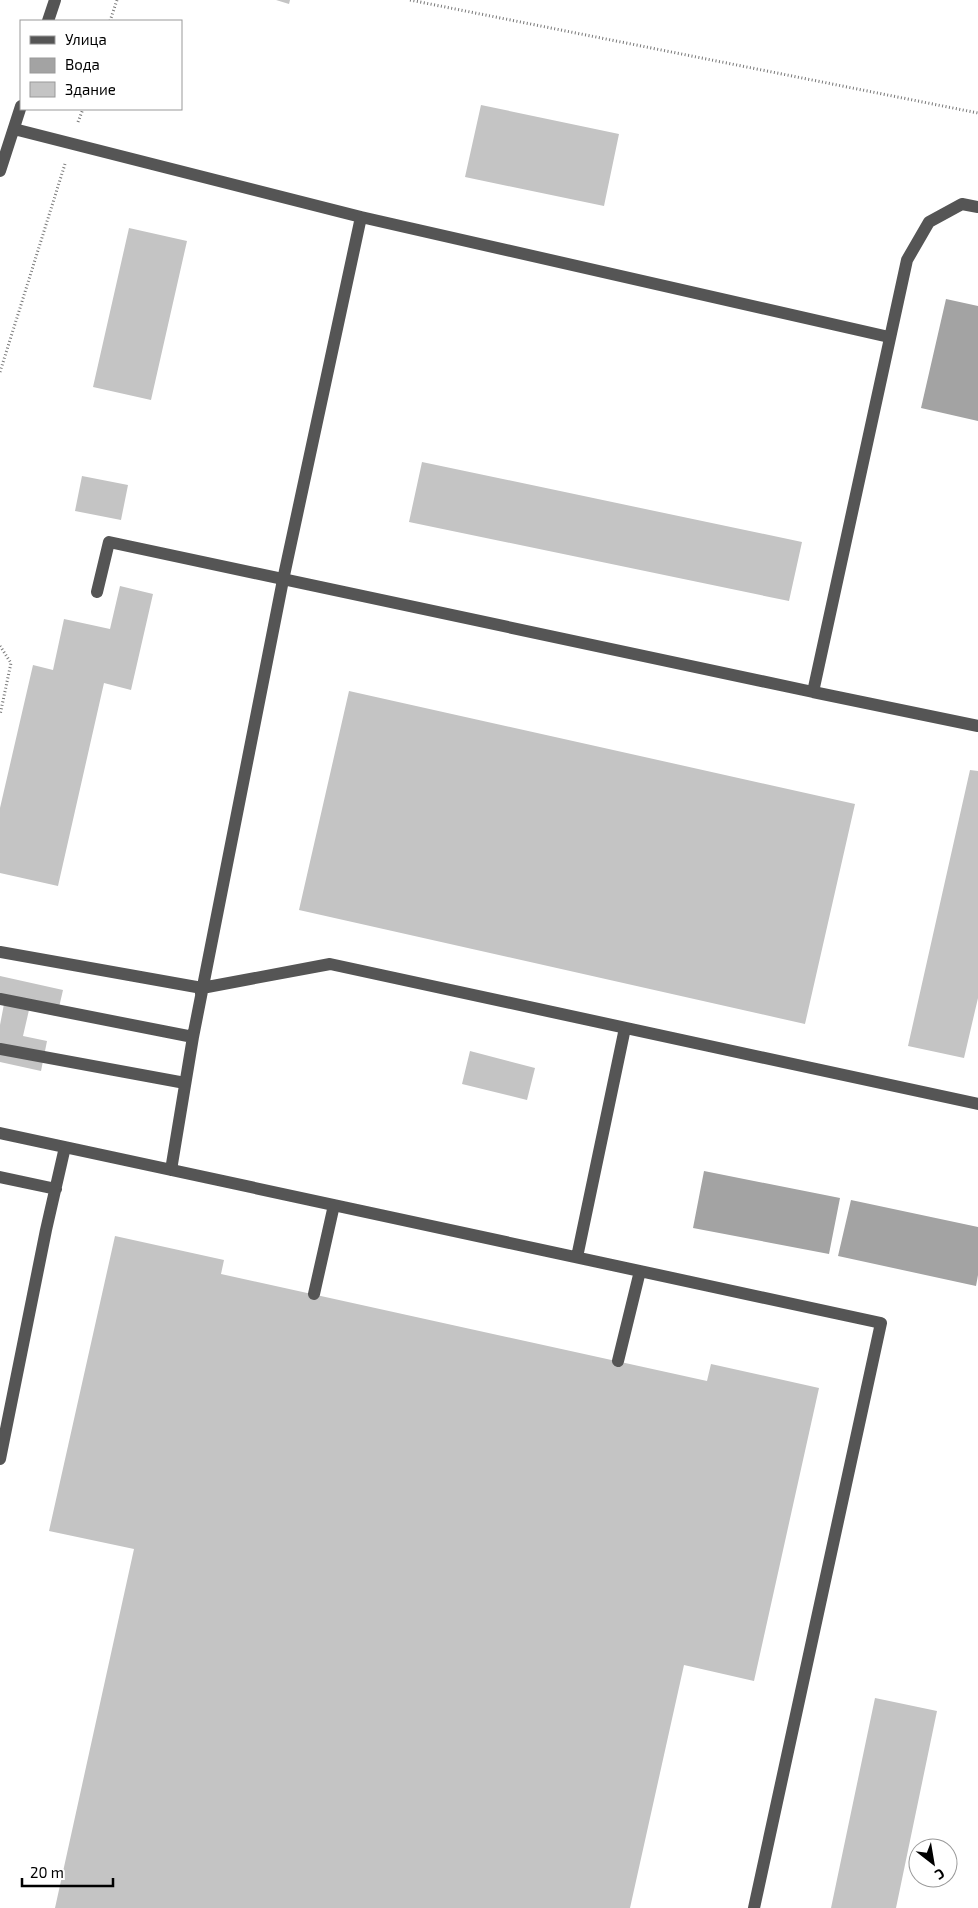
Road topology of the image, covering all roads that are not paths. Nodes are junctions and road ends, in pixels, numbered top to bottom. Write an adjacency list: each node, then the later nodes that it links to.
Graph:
1 (55, 0): 2 (street)
2 (48, 20)
3 (20, 109): 4 (street)
4 (14, 129): 5 (street); 7 (street)
5 (0, 171)
6 (978, 207): 8 (street)
7 (361, 217): 8 (street); 9 (street)
8 (889, 337): 11 (street)
9 (283, 580): 10 (street); 11 (street); 14 (street)
10 (97, 592)
11 (813, 692): 12 (street)
12 (978, 726)
13 (0, 952): 14 (street)
14 (202, 988): 16 (street); 17 (street)
15 (0, 999): 17 (street)
16 (625, 1028): 20 (street); 27 (street)
17 (193, 1037): 19 (street)
18 (0, 1049): 19 (street)
19 (185, 1083): 23 (street)
20 (978, 1104)
21 (0, 1133): 22 (street)
22 (65, 1147): 23 (street); 25 (street)
23 (171, 1170): 26 (street)
24 (0, 1176): 25 (street)
25 (56, 1190): 31 (street)
26 (334, 1205): 27 (street); 29 (street)
27 (577, 1257): 28 (street)
28 (640, 1271): 30 (street); 32 (street)
29 (314, 1294)
30 (618, 1361)
31 (0, 1459)
32 (754, 1908)

